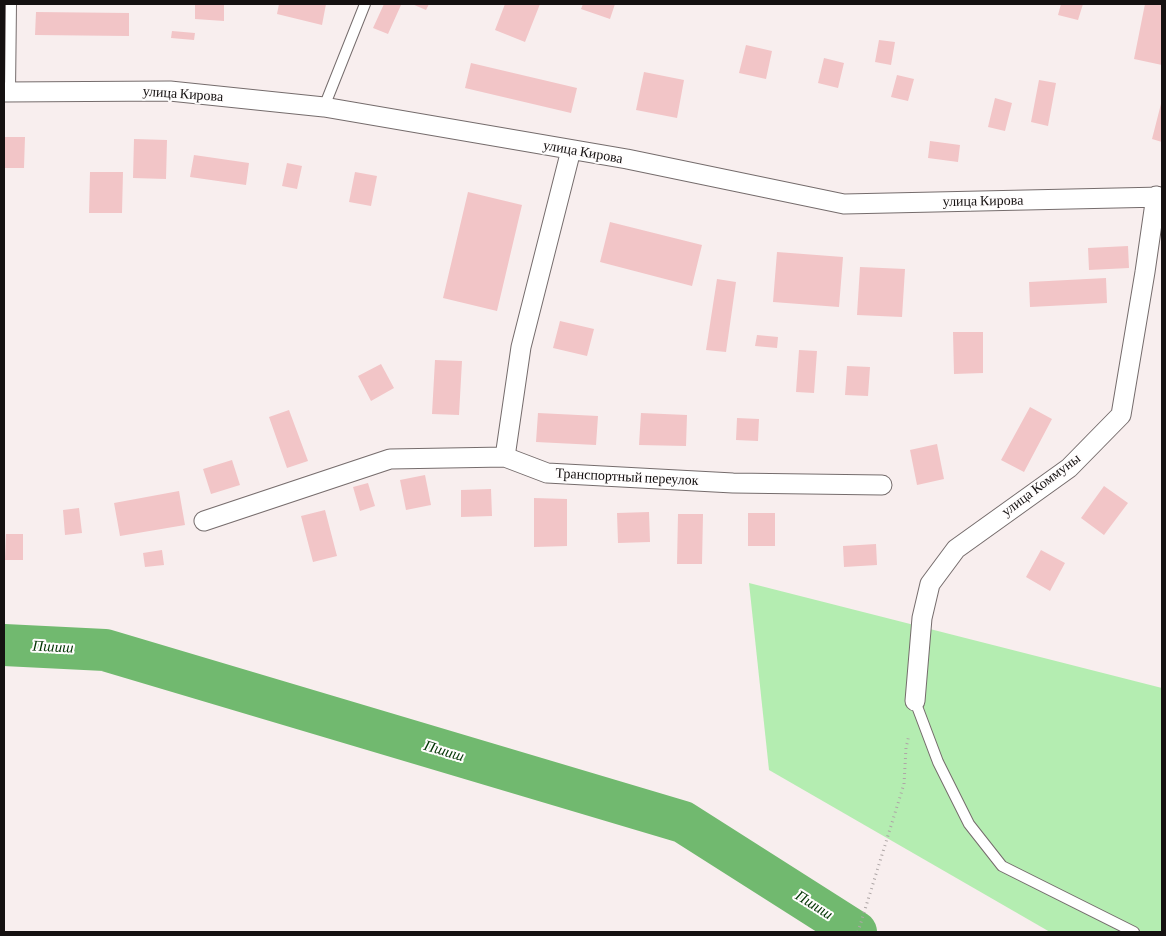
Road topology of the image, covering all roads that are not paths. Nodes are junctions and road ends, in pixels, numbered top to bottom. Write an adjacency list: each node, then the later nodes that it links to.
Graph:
1 (11, 4): 3 (lane)
2 (365, 4): 4 (lane)
3 (7, 92): 4 (street, улица Кирова)
4 (324, 107): 5 (street, улица Кирова)
5 (571, 150): 6 (street, улица Кирова); 7 (street)
6 (1159, 196): 10 (street, улица Коммуны)
7 (505, 457): 8 (street, Транспортный переулок); 9 (street, Транспортный переулок)
8 (882, 485)
9 (204, 521)
10 (915, 701): 11 (lane)
11 (1134, 932)

